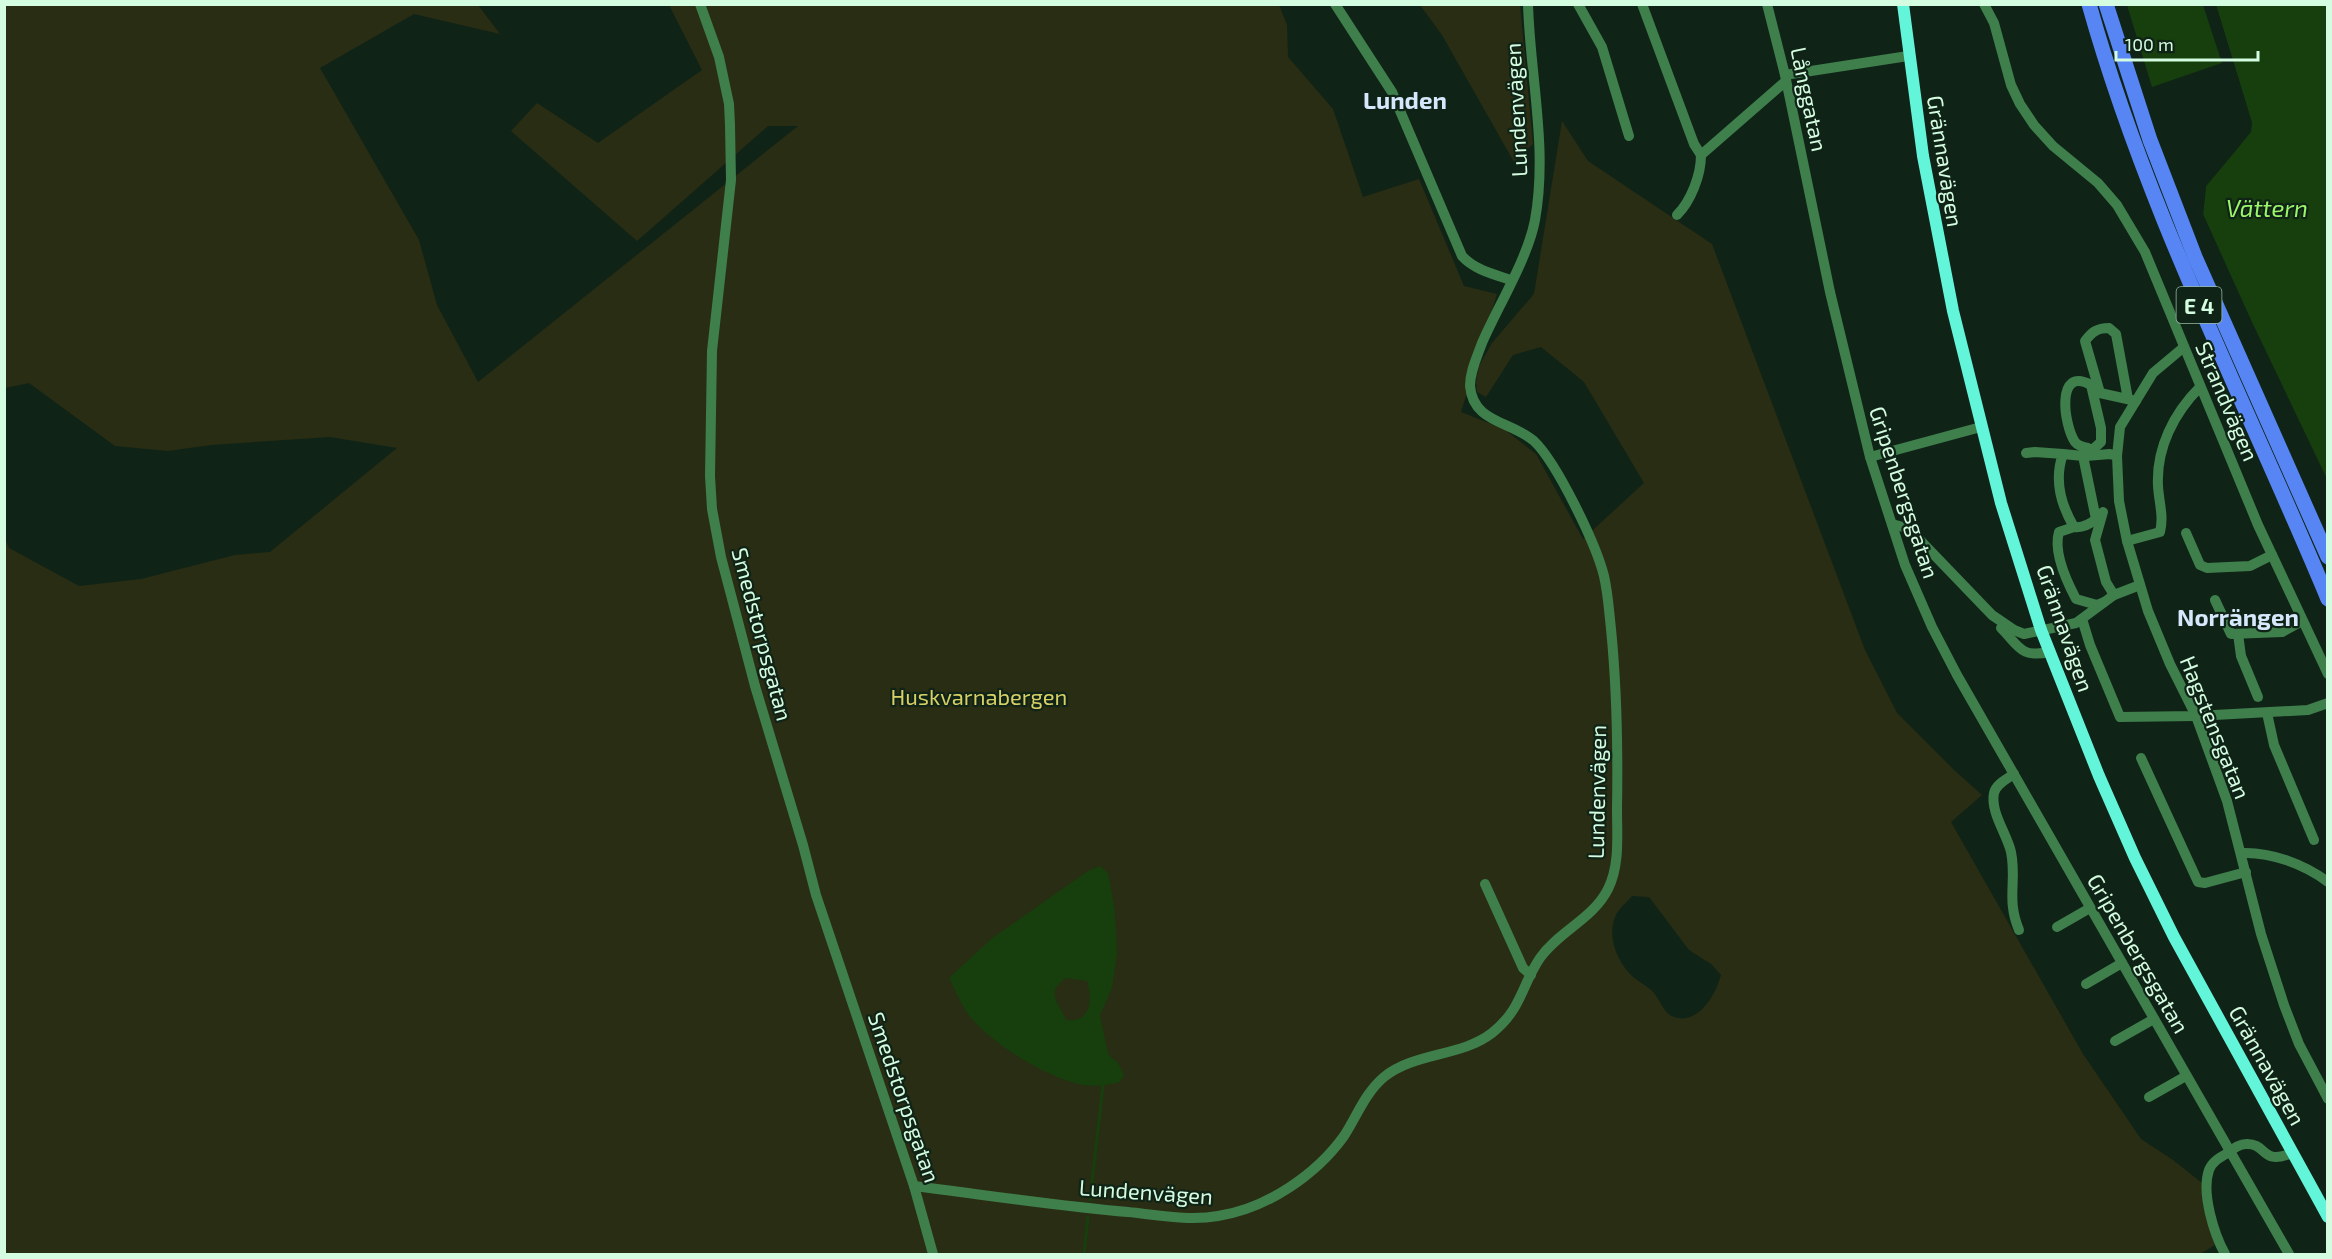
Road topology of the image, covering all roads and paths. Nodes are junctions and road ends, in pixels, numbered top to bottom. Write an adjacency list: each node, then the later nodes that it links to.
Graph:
1 (700, 4): 71 (street, Smedstorpsgatan)
2 (1335, 4): 17 (street)
3 (1528, 4): 17 (street, Lundenvägen)
4 (1578, 4): 13 (street)
5 (1642, 4): 14 (street)
6 (1767, 4): 12 (street, Långgatan)
7 (1903, 4): 11 (main road, Grännavägen)
8 (1984, 4): 18 (street, Strandvägen)
9 (2089, 4): 37 (highway, E 4)
10 (2106, 4): 34 (highway, E 4)
11 (1908, 56): 12 (street); 21 (main road, Grännavägen)
12 (1785, 78): 14 (street); 15 (street, Långgatan)
13 (1629, 136)
14 (1701, 155): 16 (street)
15 (1812, 203): 26 (street, Gripenbergsgatan)
16 (1677, 215)
17 (1511, 280): 62 (street, Lundenvägen)
18 (2184, 347): 19 (street, Strandvägen); 20 (street, Hagstensgatan)
19 (2200, 387): 32 (street); 33 (street, Strandvägen)
20 (2132, 400): 20 (street); 25 (street, Hagstensgatan)
21 (1981, 427): 26 (street); 43 (main road, Grännavägen)
22 (2026, 453): 23 (street)
23 (2063, 454): 24 (street); 30 (street)
24 (2088, 454): 24 (street); 25 (street); 28 (street)
25 (2117, 456): 27 (street, Hagstensgatan)
26 (1870, 457): 29 (street, Gripenbergsgatan)
27 (2119, 501): 28 (street); 32 (street, Hagstensgatan)
28 (2100, 515): 30 (street); 36 (street)
29 (1892, 524): 40 (street); 52 (street, Gripenbergsgatan)
30 (2074, 527): 39 (street)
31 (2186, 533): 33 (street)
32 (2127, 541): 35 (street, Hagstensgatan)
33 (2272, 555): 42 (street, Strandvägen)
34 (2328, 557)
35 (2140, 585): 36 (street); 50 (street, Hagstensgatan)
36 (2114, 595): 39 (street)
37 (2328, 599)
38 (2215, 600): 44 (street)
39 (2104, 602): 41 (street)
40 (1992, 615): 43 (street); 45 (street)
41 (2082, 619): 43 (street); 50 (street)
42 (2302, 621): 44 (street); 46 (street, Strandvägen)
43 (2042, 630): 45 (main road, Grännavägen)
44 (2238, 634): 47 (street)
45 (2050, 652): 70 (main road, Grännavägen)
46 (2328, 674)
47 (2258, 697)
48 (2328, 704): 49 (street)
49 (2267, 712): 50 (street); 53 (street)
50 (2196, 716): 54 (street, Hagstensgatan)
51 (2141, 758): 55 (street)
52 (2014, 774): 58 (street, Gripenbergsgatan); 60 (street)
53 (2314, 840)
54 (2242, 853): 55 (street, Hagstensgatan); 56 (street)
55 (2246, 872): 68 (street, Hagstensgatan)
56 (2328, 882)
57 (1485, 884): 62 (street)
58 (2090, 908): 59 (street); 61 (street, Gripenbergsgatan)
59 (2057, 927)
60 (2019, 930)
61 (2122, 963): 63 (street); 64 (street, Gripenbergsgatan)
62 (1531, 975): 71 (street, Lundenvägen)
63 (2086, 984)
64 (2154, 1019): 65 (street); 66 (street, Gripenbergsgatan)
65 (2115, 1041)
66 (2186, 1076): 67 (street); 69 (street, Gripenbergsgatan)
67 (2149, 1097)
68 (2328, 1099)
69 (2229, 1151): 70 (street); 74 (street); 75 (street, Gripenbergsgatan)
70 (2292, 1153): 72 (main road, Grännavägen)
71 (914, 1186): 73 (street, Smedstorpsgatan)
72 (2328, 1217)
73 (933, 1254)
74 (2225, 1254)
75 (2289, 1254)

